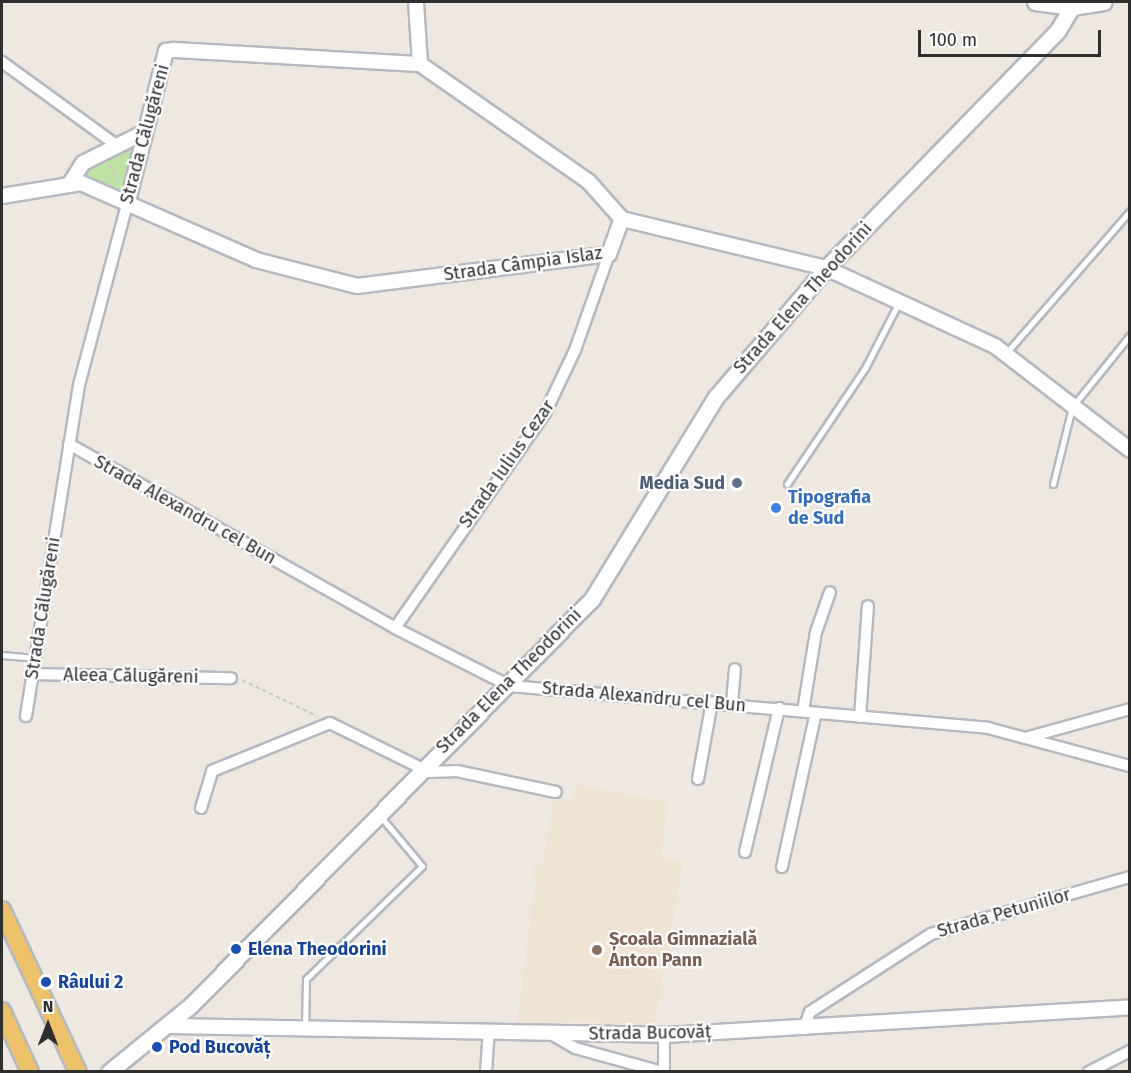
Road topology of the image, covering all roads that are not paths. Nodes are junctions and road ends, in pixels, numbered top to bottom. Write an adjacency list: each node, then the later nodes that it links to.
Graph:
1 (416, 2): 6 (street)
2 (1035, 2): 4 (main road)
3 (1104, 2): 4 (main road)
4 (1072, 6): 15 (main road, Strada Elena Theodorini)
5 (2, 62): 8 (street)
6 (420, 64): 7 (street, Strada Călugăreni); 13 (street)
7 (143, 133): 8 (street); 11 (street, Strada Călugăreni)
8 (115, 144): 9 (street)
9 (71, 182): 10 (street); 11 (street, Strada Câmpia Islaz)
10 (2, 196)
11 (127, 202): 14 (street, Strada Câmpia Islaz); 20 (street, Strada Călugăreni)
12 (1130, 211): 18 (lane)
13 (622, 219): 14 (street, Strada Câmpia Islaz); 15 (street)
14 (609, 254): 26 (street, Strada Iulius Cezar)
15 (826, 268): 16 (street); 32 (main road, Strada Elena Theodorini)
16 (899, 302): 18 (street); 22 (lane)
17 (1130, 335): 19 (lane)
18 (1005, 354): 19 (street)
19 (1072, 407): 21 (street); 23 (lane)
20 (69, 444): 26 (street, Strada Alexandru cel Bun); 28 (street, Strada Călugăreni)
21 (1130, 450)
22 (788, 484)
23 (1053, 484)
24 (830, 592): 37 (street)
25 (868, 606): 40 (street)
26 (394, 628): 32 (street, Strada Alexandru cel Bun)
27 (2, 655): 28 (lane)
28 (35, 658): 30 (street, Strada Călugăreni)
29 (735, 669): 34 (street)
30 (32, 674): 31 (street, Aleea Călugăreni); 39 (street, Strada Călugăreni)
31 (231, 678)
32 (510, 686): 33 (street, Strada Alexandru cel Bun); 43 (main road, Strada Elena Theodorini)
33 (712, 702): 34 (street, Strada Alexandru cel Bun); 44 (street)
34 (732, 703): 35 (street, Strada Alexandru cel Bun)
35 (779, 708): 37 (street, Strada Alexandru cel Bun); 48 (street)
36 (1130, 709): 41 (street)
37 (803, 711): 38 (street, Strada Alexandru cel Bun)
38 (816, 713): 40 (street, Strada Alexandru cel Bun); 49 (street)
39 (26, 716)
40 (860, 717): 41 (street, Strada Alexandru cel Bun)
41 (1024, 738): 42 (street, Strada Alexandru cel Bun)
42 (1130, 766)
43 (420, 768): 45 (street); 46 (street); 47 (main road, Strada Elena Theodorini)
44 (698, 779)
45 (556, 792)
46 (201, 808)
47 (377, 812): 54 (main road, Strada Elena Theodorini); 55 (lane)
48 (745, 852)
49 (782, 867)
50 (1130, 877): 56 (street, Strada Petuniilor)
51 (2, 910): 62 (main road)
52 (1130, 1006): 56 (street, Strada Bucovăț)
53 (2, 1011): 61 (main road)
54 (169, 1026): 55 (street, Strada Bucovăț); 63 (main road, Strada Elena Theodorini)
55 (305, 1029): 57 (street, Strada Bucovăț)
56 (804, 1029): 59 (street, Strada Bucovăț)
57 (489, 1033): 58 (street, Strada Bucovăț); 64 (street)
58 (551, 1034): 59 (street, Strada Bucovăț); 65 (street)
59 (664, 1035): 65 (street)
60 (1130, 1051): 66 (street)
61 (30, 1071)
62 (78, 1071)
63 (109, 1071)
64 (486, 1071)
65 (663, 1071)
66 (1089, 1071)

